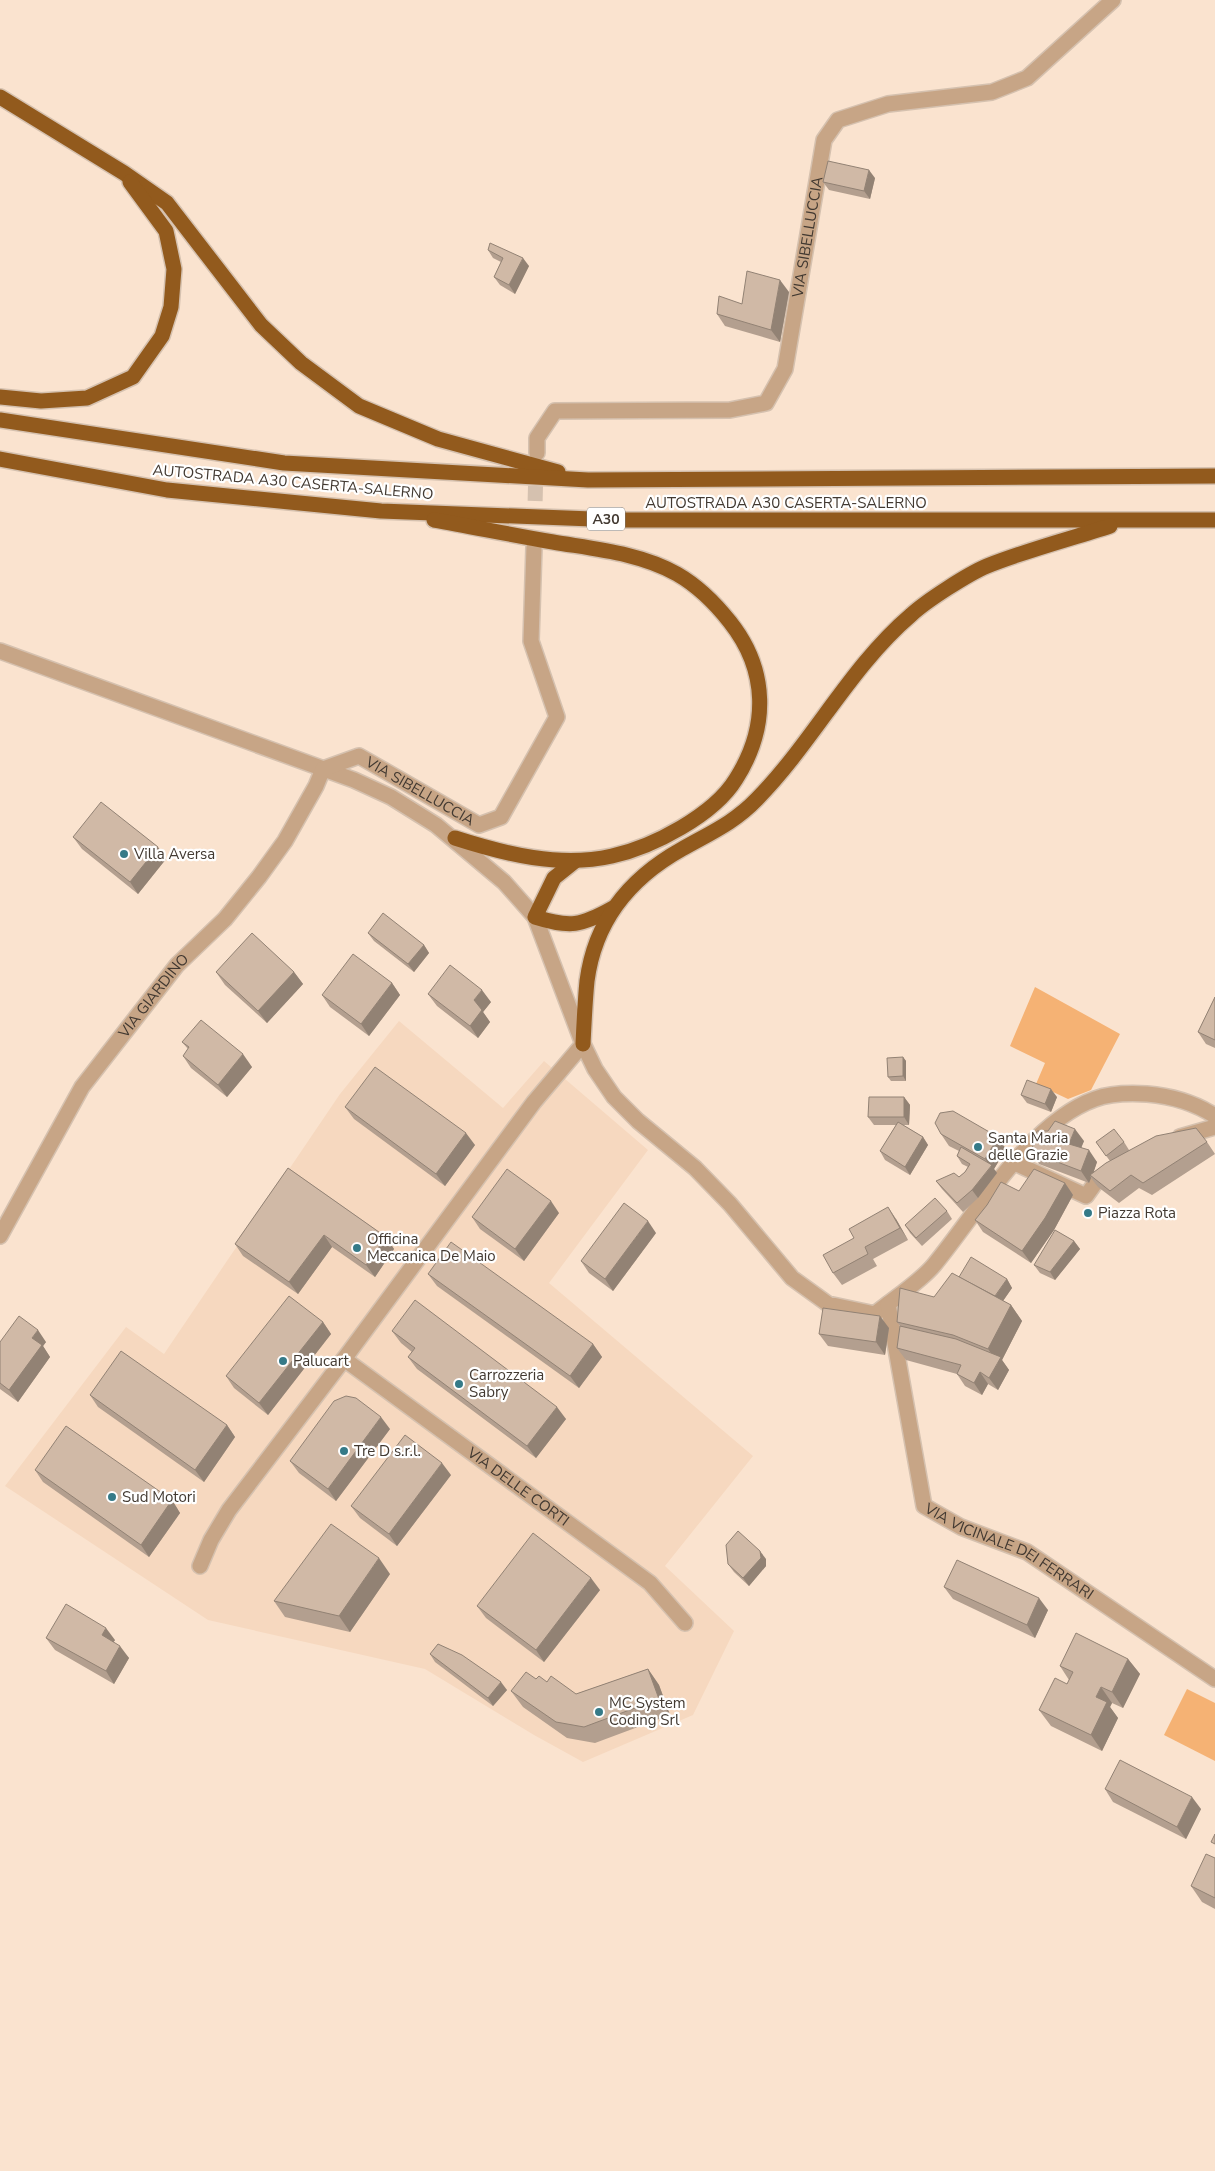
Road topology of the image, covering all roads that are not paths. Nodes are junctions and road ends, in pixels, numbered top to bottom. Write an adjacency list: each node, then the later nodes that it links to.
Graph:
1 (1113, 0): 6 (street, VIA SIBELLUCCIA)
2 (0, 97): 3 (highway)
3 (124, 173): 4 (highway); 9 (highway)
4 (0, 397)
5 (0, 420): 9 (highway, AUTOSTRADA A30 CASERTA-SALERNO)
6 (536, 453)
7 (0, 459): 10 (highway, AUTOSTRADA A30 CASERTA-SALERNO / A30)
8 (1215, 476): 9 (highway, AUTOSTRADA A30 CASERTA-SALERNO)
9 (588, 480)
10 (381, 511): 12 (highway, AUTOSTRADA A30 CASERTA-SALERNO / A30); 17 (highway)
11 (1215, 520): 12 (highway, AUTOSTRADA A30 CASERTA-SALERNO / A30)
12 (1124, 521): 18 (highway)
13 (534, 547): 15 (street, VIA SIBELLUCCIA)
14 (0, 651): 15 (street)
15 (323, 769): 16 (street); 26 (street, VIA GIARDINO)
16 (455, 838): 17 (highway); 19 (street)
17 (574, 862): 19 (highway)
18 (613, 908): 19 (highway); 20 (highway)
19 (535, 917): 20 (street)
20 (583, 1044): 27 (street); 28 (street)
21 (1215, 1116): 25 (street)
22 (1215, 1127): 23 (street)
23 (1166, 1143)
24 (1123, 1162): 25 (street)
25 (1015, 1163): 27 (street)
26 (0, 1236)
27 (888, 1304): 31 (street, VIA VICINALE DEI FERRARI)
28 (344, 1359): 29 (street); 30 (street, VIA DELLE CORTI)
29 (200, 1566)
30 (685, 1623)
31 (1215, 1679)

